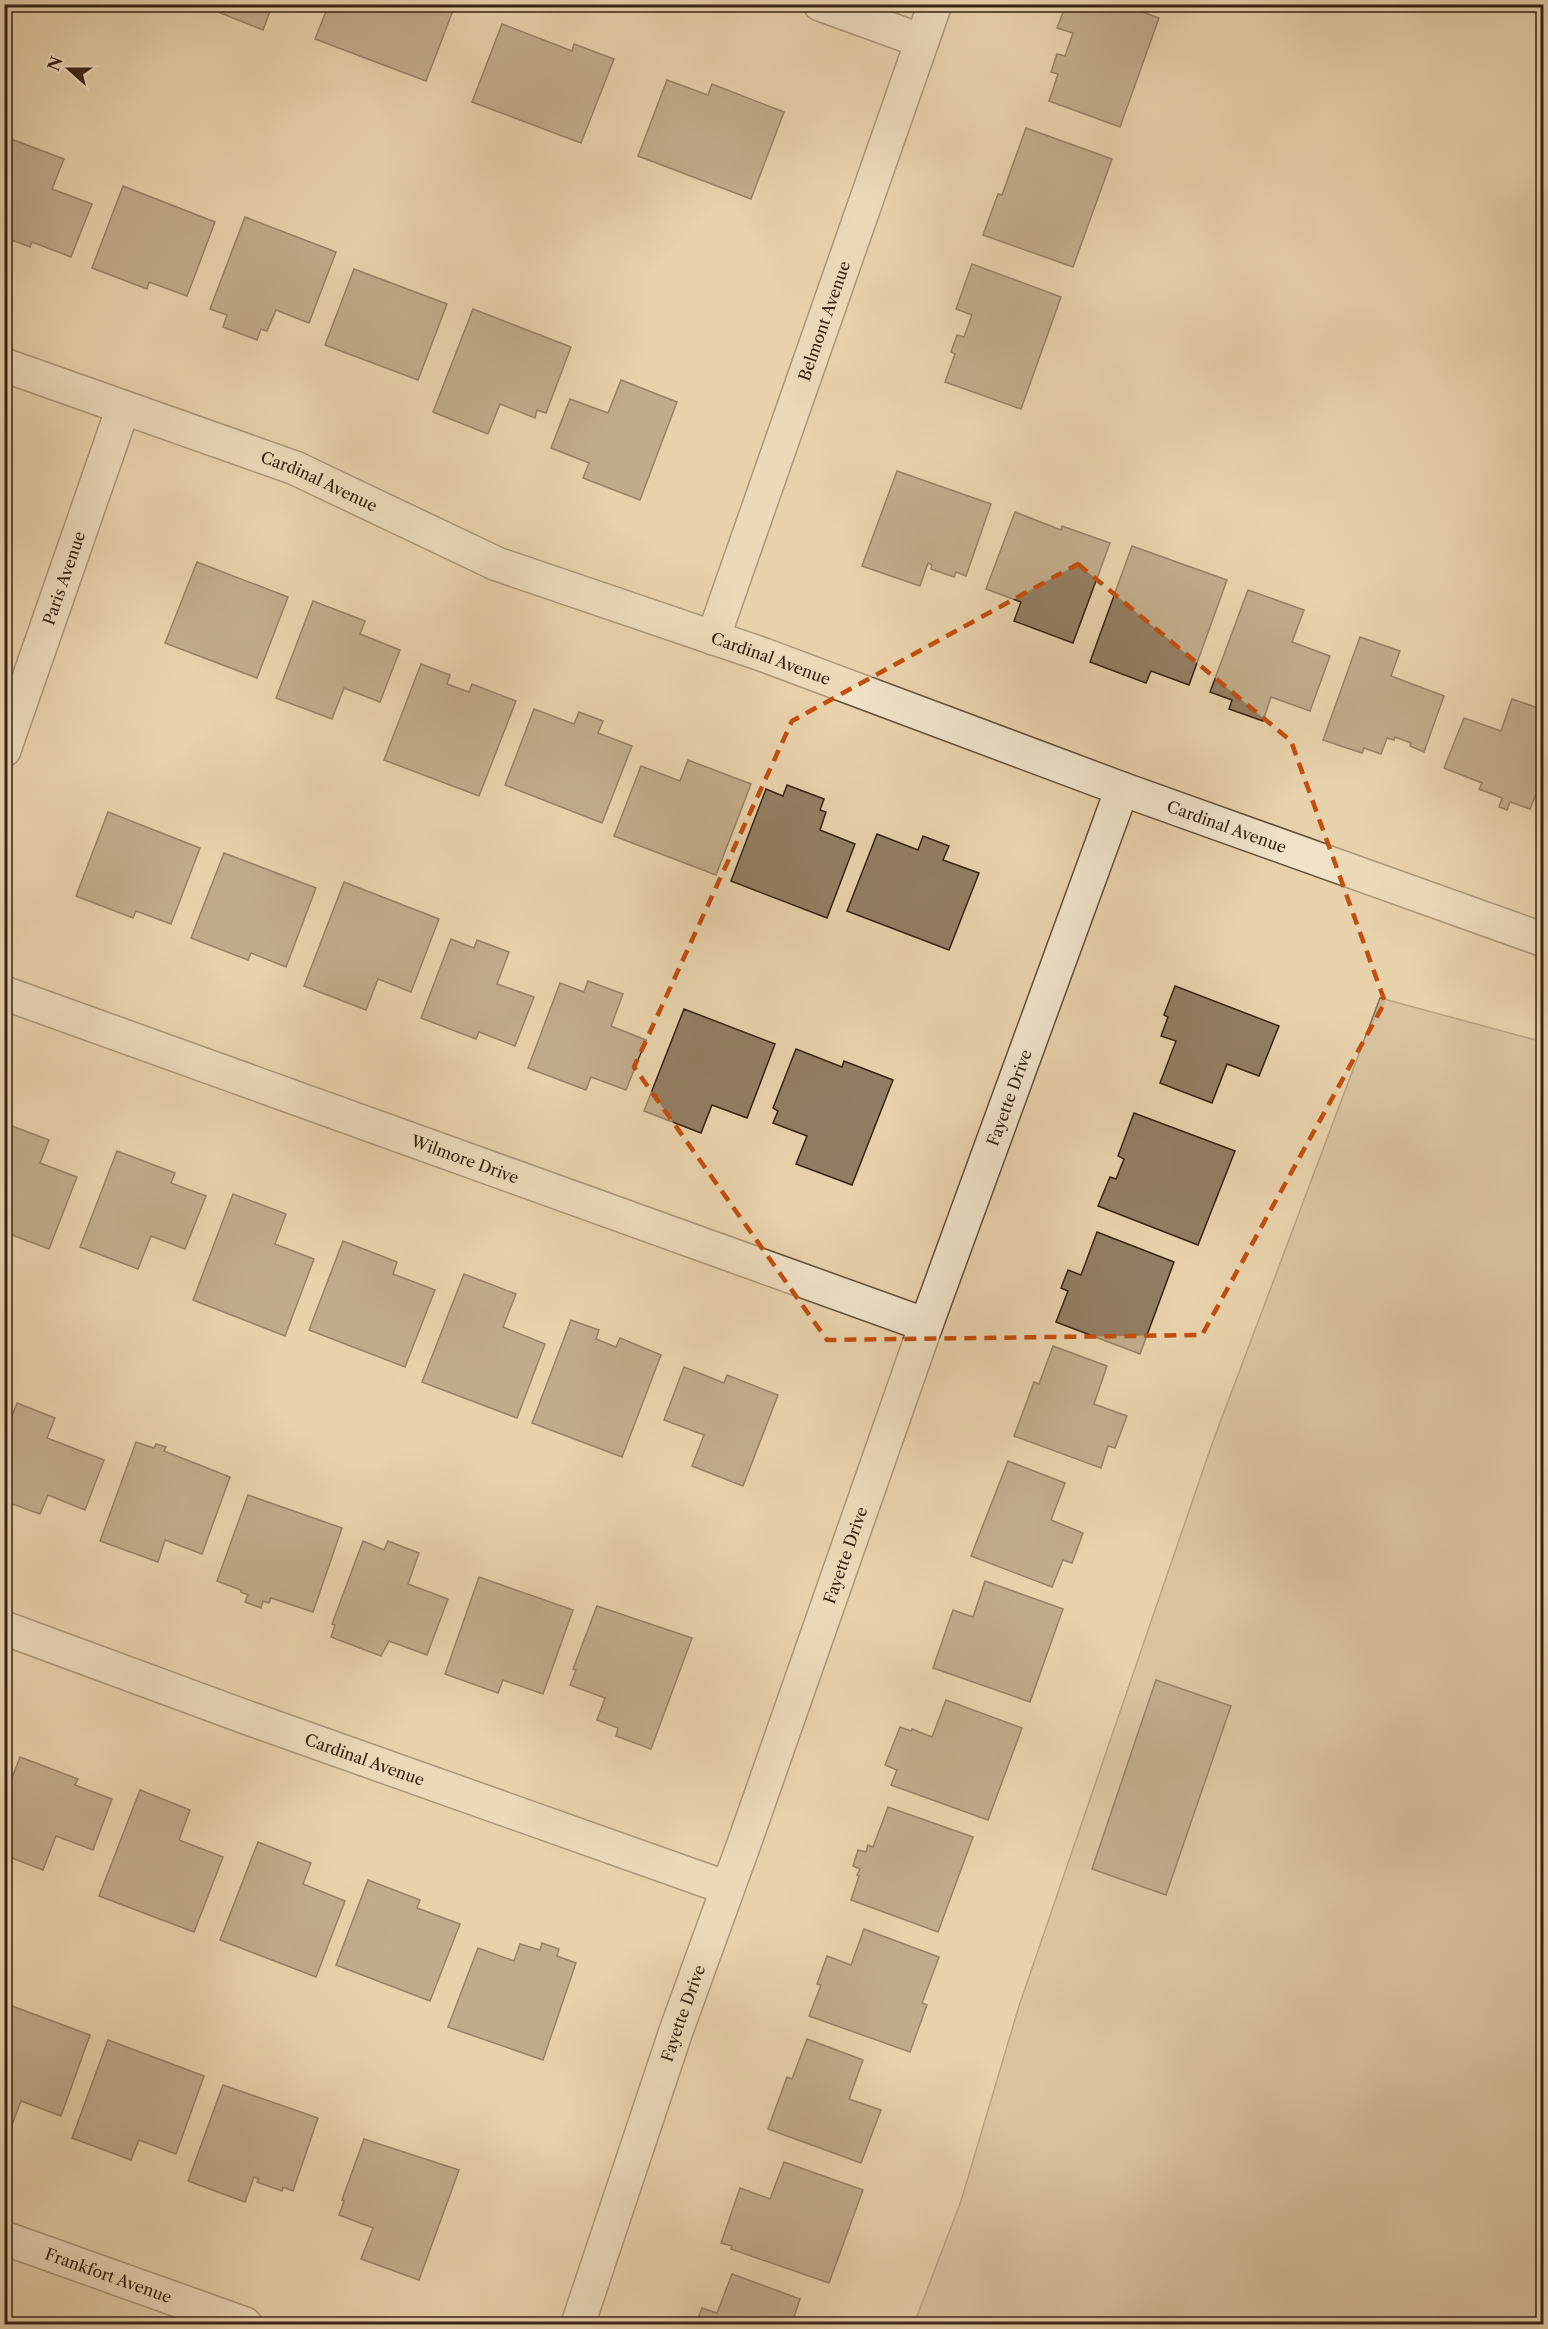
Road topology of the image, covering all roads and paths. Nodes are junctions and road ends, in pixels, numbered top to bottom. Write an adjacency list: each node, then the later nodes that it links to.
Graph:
1 (820, 4): 3 (street)
2 (934, 4): 3 (street, Belmont Avenue)
3 (921, 41): 6 (street, Belmont Avenue)
4 (4, 365): 5 (street, Cardinal Avenue)
5 (123, 408): 6 (street, Cardinal Avenue); 7 (street, Paris Avenue)
6 (714, 638): 8 (street, Cardinal Avenue)
7 (4, 750)
8 (1122, 789): 9 (street, Cardinal Avenue); 11 (street, Fayette Drive)
9 (1544, 940)
10 (4, 993): 11 (street, Wilmore Drive)
11 (926, 1325): 13 (street, Fayette Drive)
12 (4, 1628): 13 (street, Cardinal Avenue)
13 (727, 1888): 16 (street, Fayette Drive)
14 (4, 2238): 15 (street, Frankfort Avenue)
15 (245, 2325)
16 (578, 2325)

